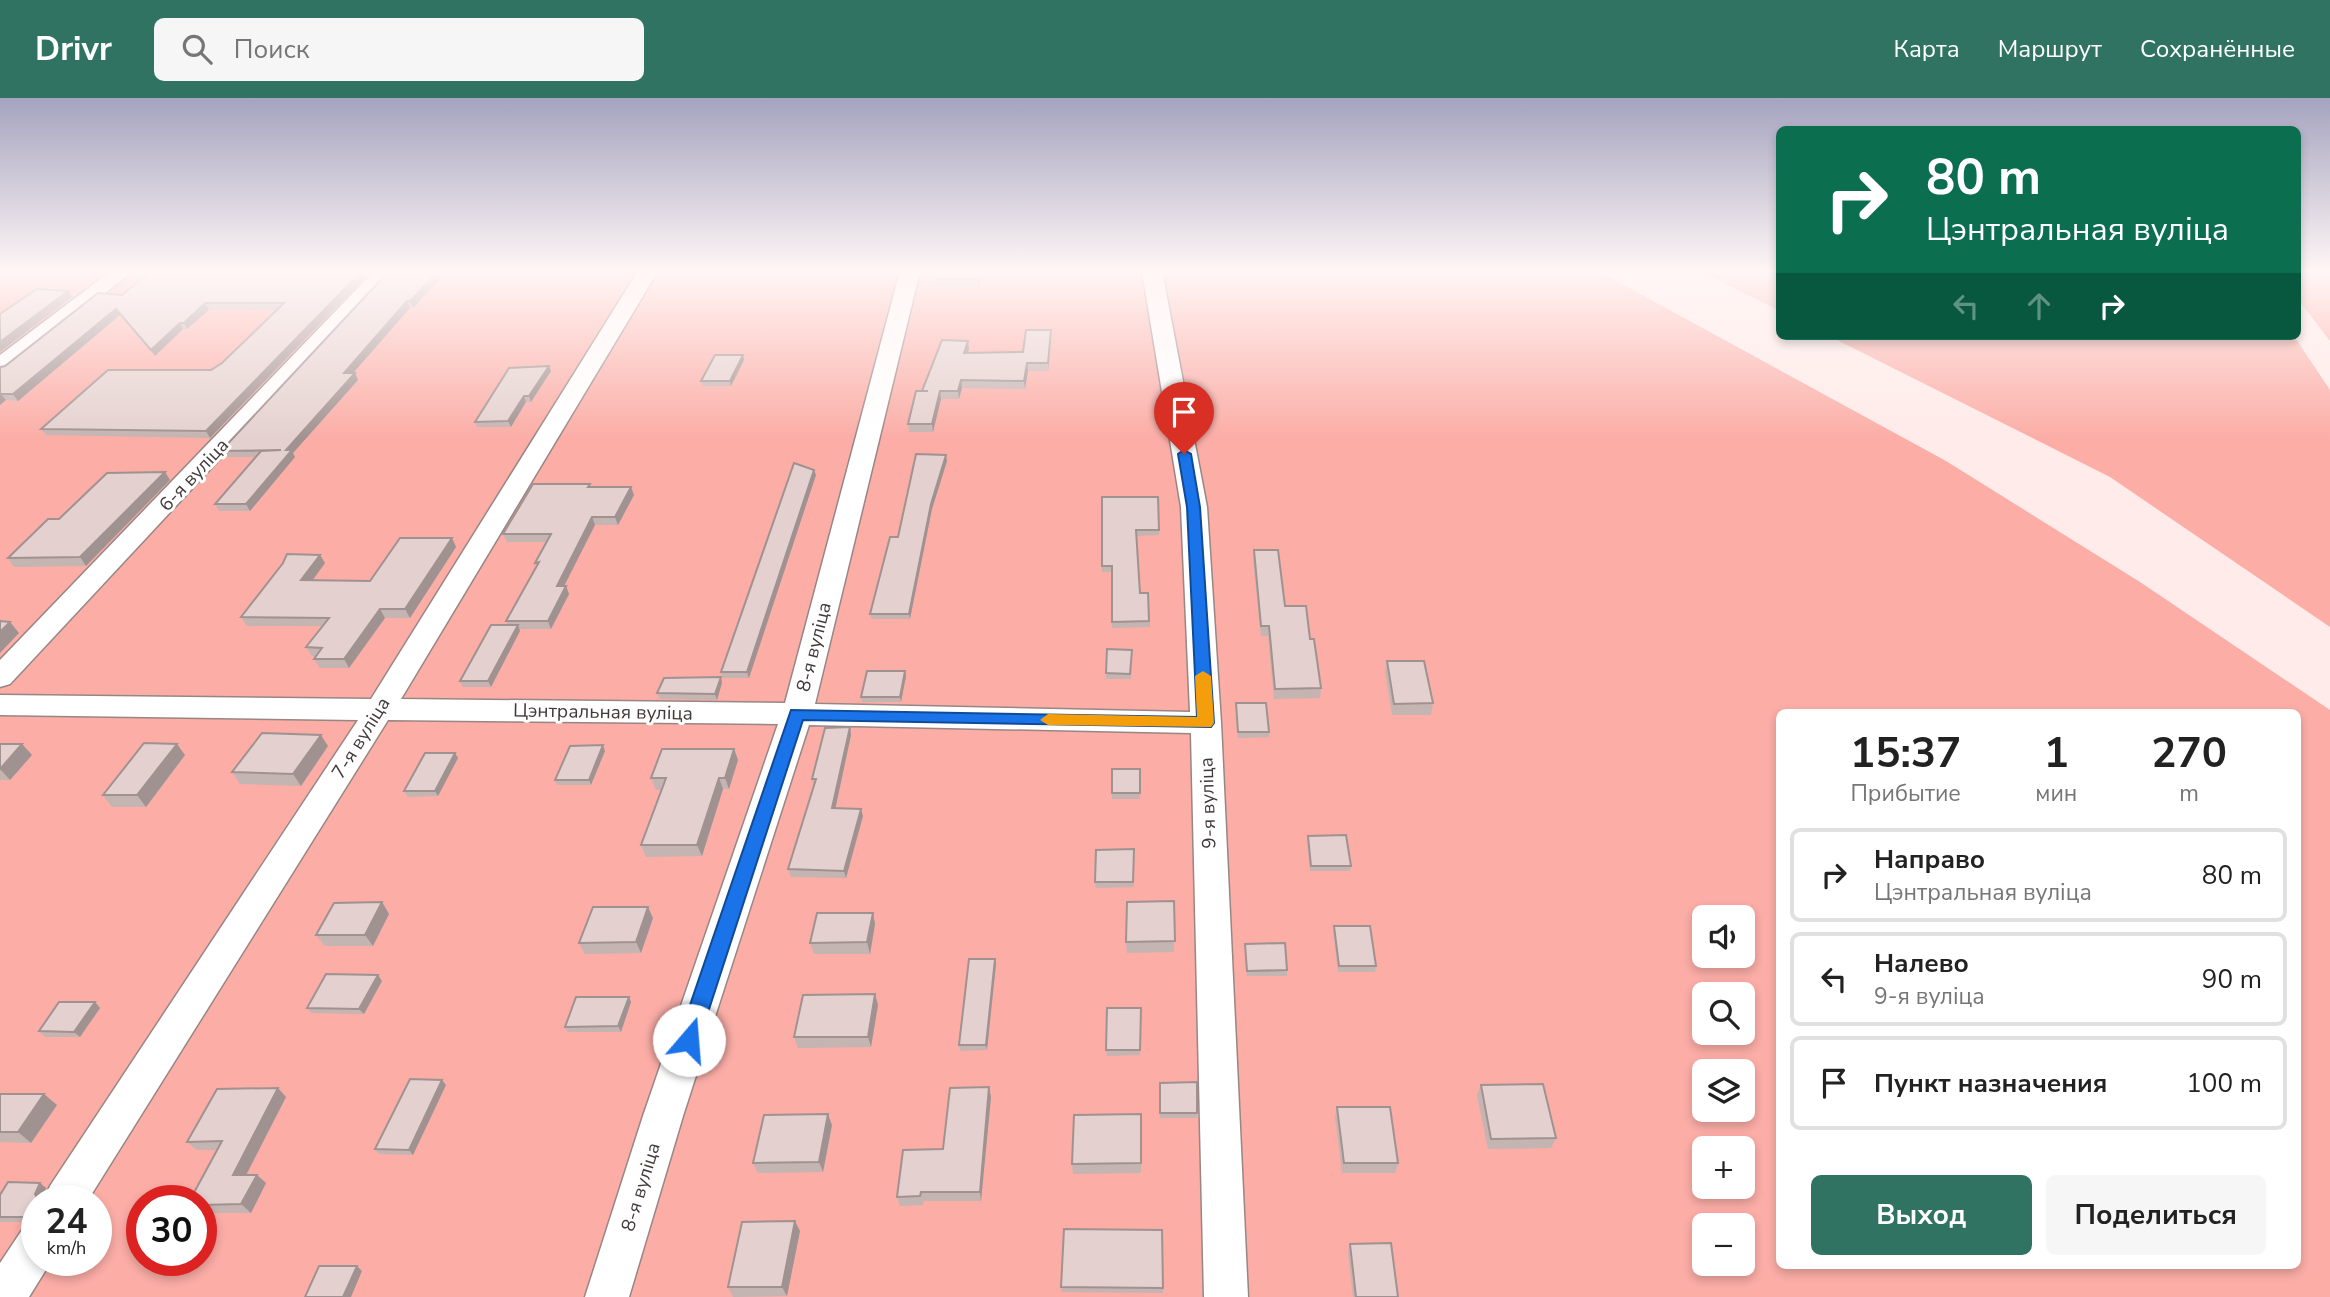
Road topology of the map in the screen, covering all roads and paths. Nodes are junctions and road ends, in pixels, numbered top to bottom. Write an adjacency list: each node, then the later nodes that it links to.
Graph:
1 (50, 327): 6 (street)
2 (333, 327): 7 (street, 6-я вуліца)
3 (614, 327): 9 (street, 7-я вуліца)
4 (897, 327): 10 (street, 8-я вуліца)
5 (1162, 327): 11 (street, 9-я вуліца)
6 (0, 366)
7 (0, 677)
8 (0, 705): 9 (street, Цэнтральная вуліца)
9 (380, 709): 10 (street, Цэнтральная вуліца); 12 (street, 7-я вуліца)
10 (797, 714): 11 (street, Цэнтральная вуліца); 15 (street, 8-я вуліца)
11 (1206, 723): 16 (street, 9-я вуліца)
12 (75, 1185)
13 (21, 1269): 14 (street)
14 (3, 1297)
15 (607, 1297)
16 (1226, 1297)

